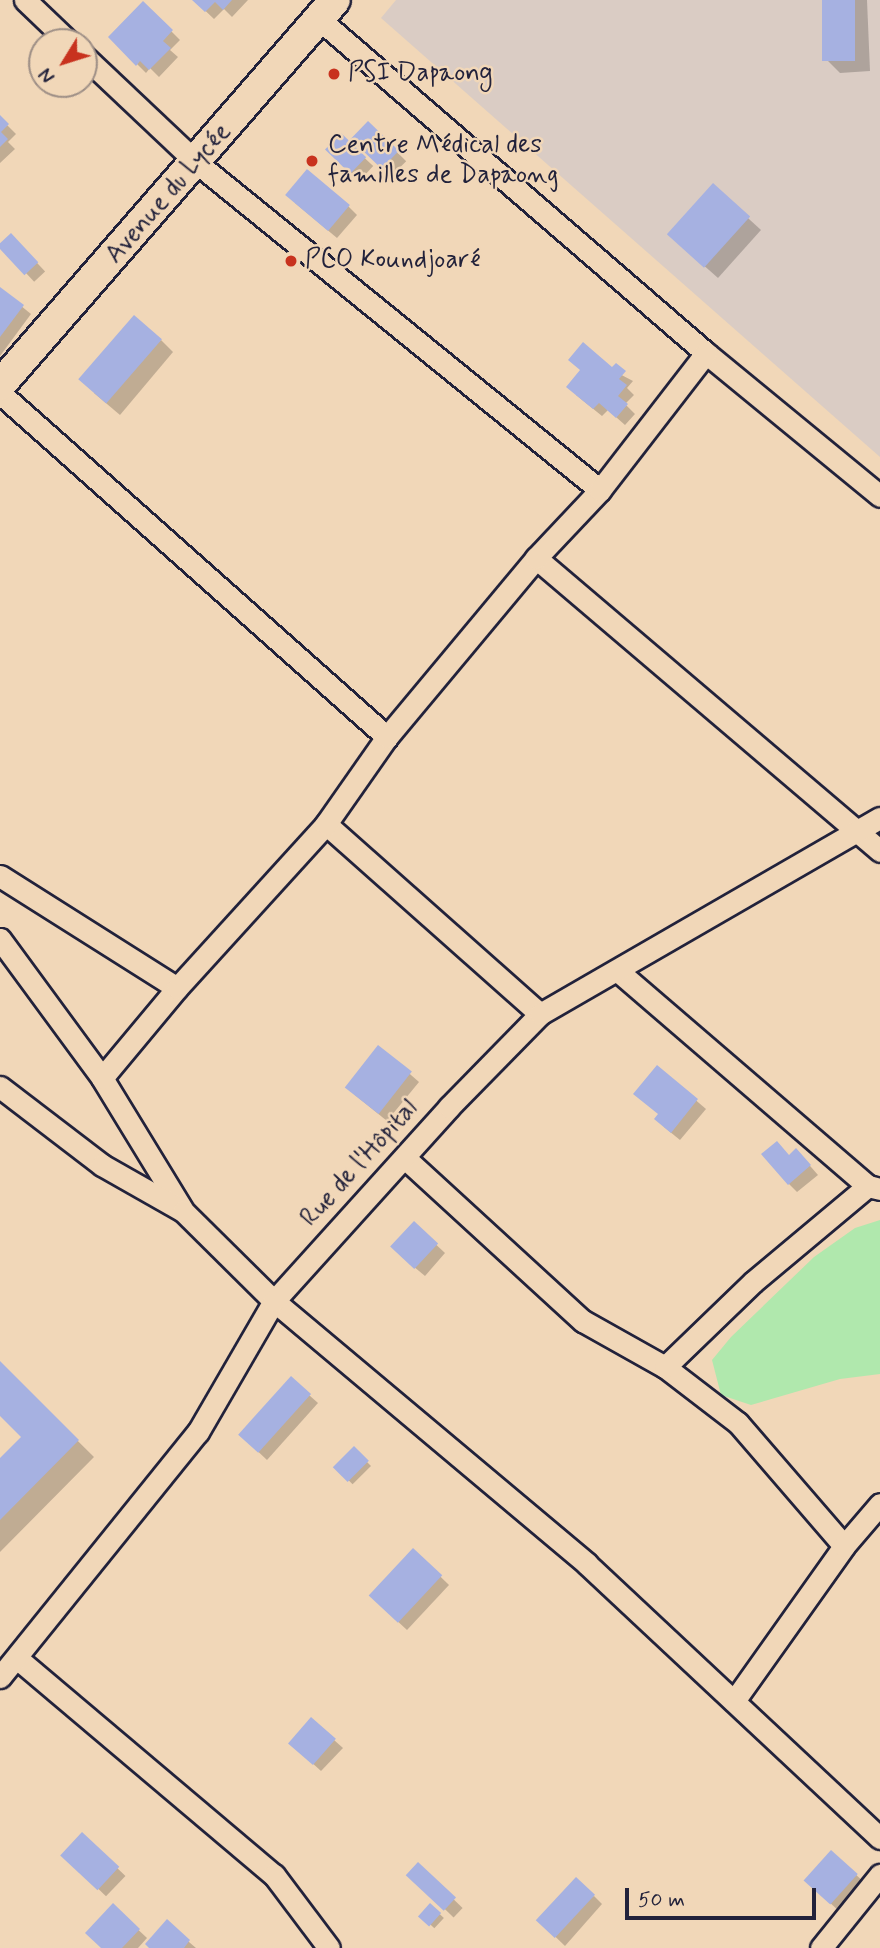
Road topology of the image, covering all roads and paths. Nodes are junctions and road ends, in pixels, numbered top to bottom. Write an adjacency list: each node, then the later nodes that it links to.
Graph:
1 (25, 0): 3 (street)
2 (327, 9): 5 (main road, Avenue du Lycée); 6 (street)
3 (54, 28)
4 (98, 69): 5 (street)
5 (197, 163): 7 (main road, Avenue du Lycée); 9 (street)
6 (706, 353): 9 (street); 10 (street)
7 (0, 385)
8 (0, 393): 12 (street)
9 (600, 490): 11 (street)
10 (880, 496)
11 (536, 558): 12 (street); 15 (street)
12 (387, 737): 14 (street)
13 (880, 818): 15 (street, Rue de l'Hôpital)
14 (326, 824): 20 (street); 21 (street)
15 (858, 831): 16 (street); 19 (street, Rue de l'Hôpital)
16 (880, 851)
17 (0, 876): 20 (street)
18 (0, 939): 22 (street)
19 (619, 972): 21 (street, Rue de l'Hôpital); 25 (street)
20 (177, 988): 22 (street)
21 (540, 1014): 24 (street, Rue de l'Hôpital)
22 (102, 1078): 26 (street)
23 (0, 1087): 26 (street)
24 (406, 1159): 27 (street, Rue de l'Hôpital); 28 (street)
25 (874, 1187): 28 (street)
26 (183, 1211): 27 (street)
27 (274, 1301): 31 (street, Rue de l'Hôpital); 33 (street)
28 (665, 1367): 30 (street)
29 (880, 1504): 30 (street)
30 (844, 1546): 33 (street)
31 (18, 1659): 32 (street, Rue de l'Hôpital); 36 (street)
32 (0, 1677)
33 (734, 1701): 34 (street)
34 (880, 1838)
35 (880, 1875): 37 (street)
36 (329, 1948)
37 (821, 1948)

